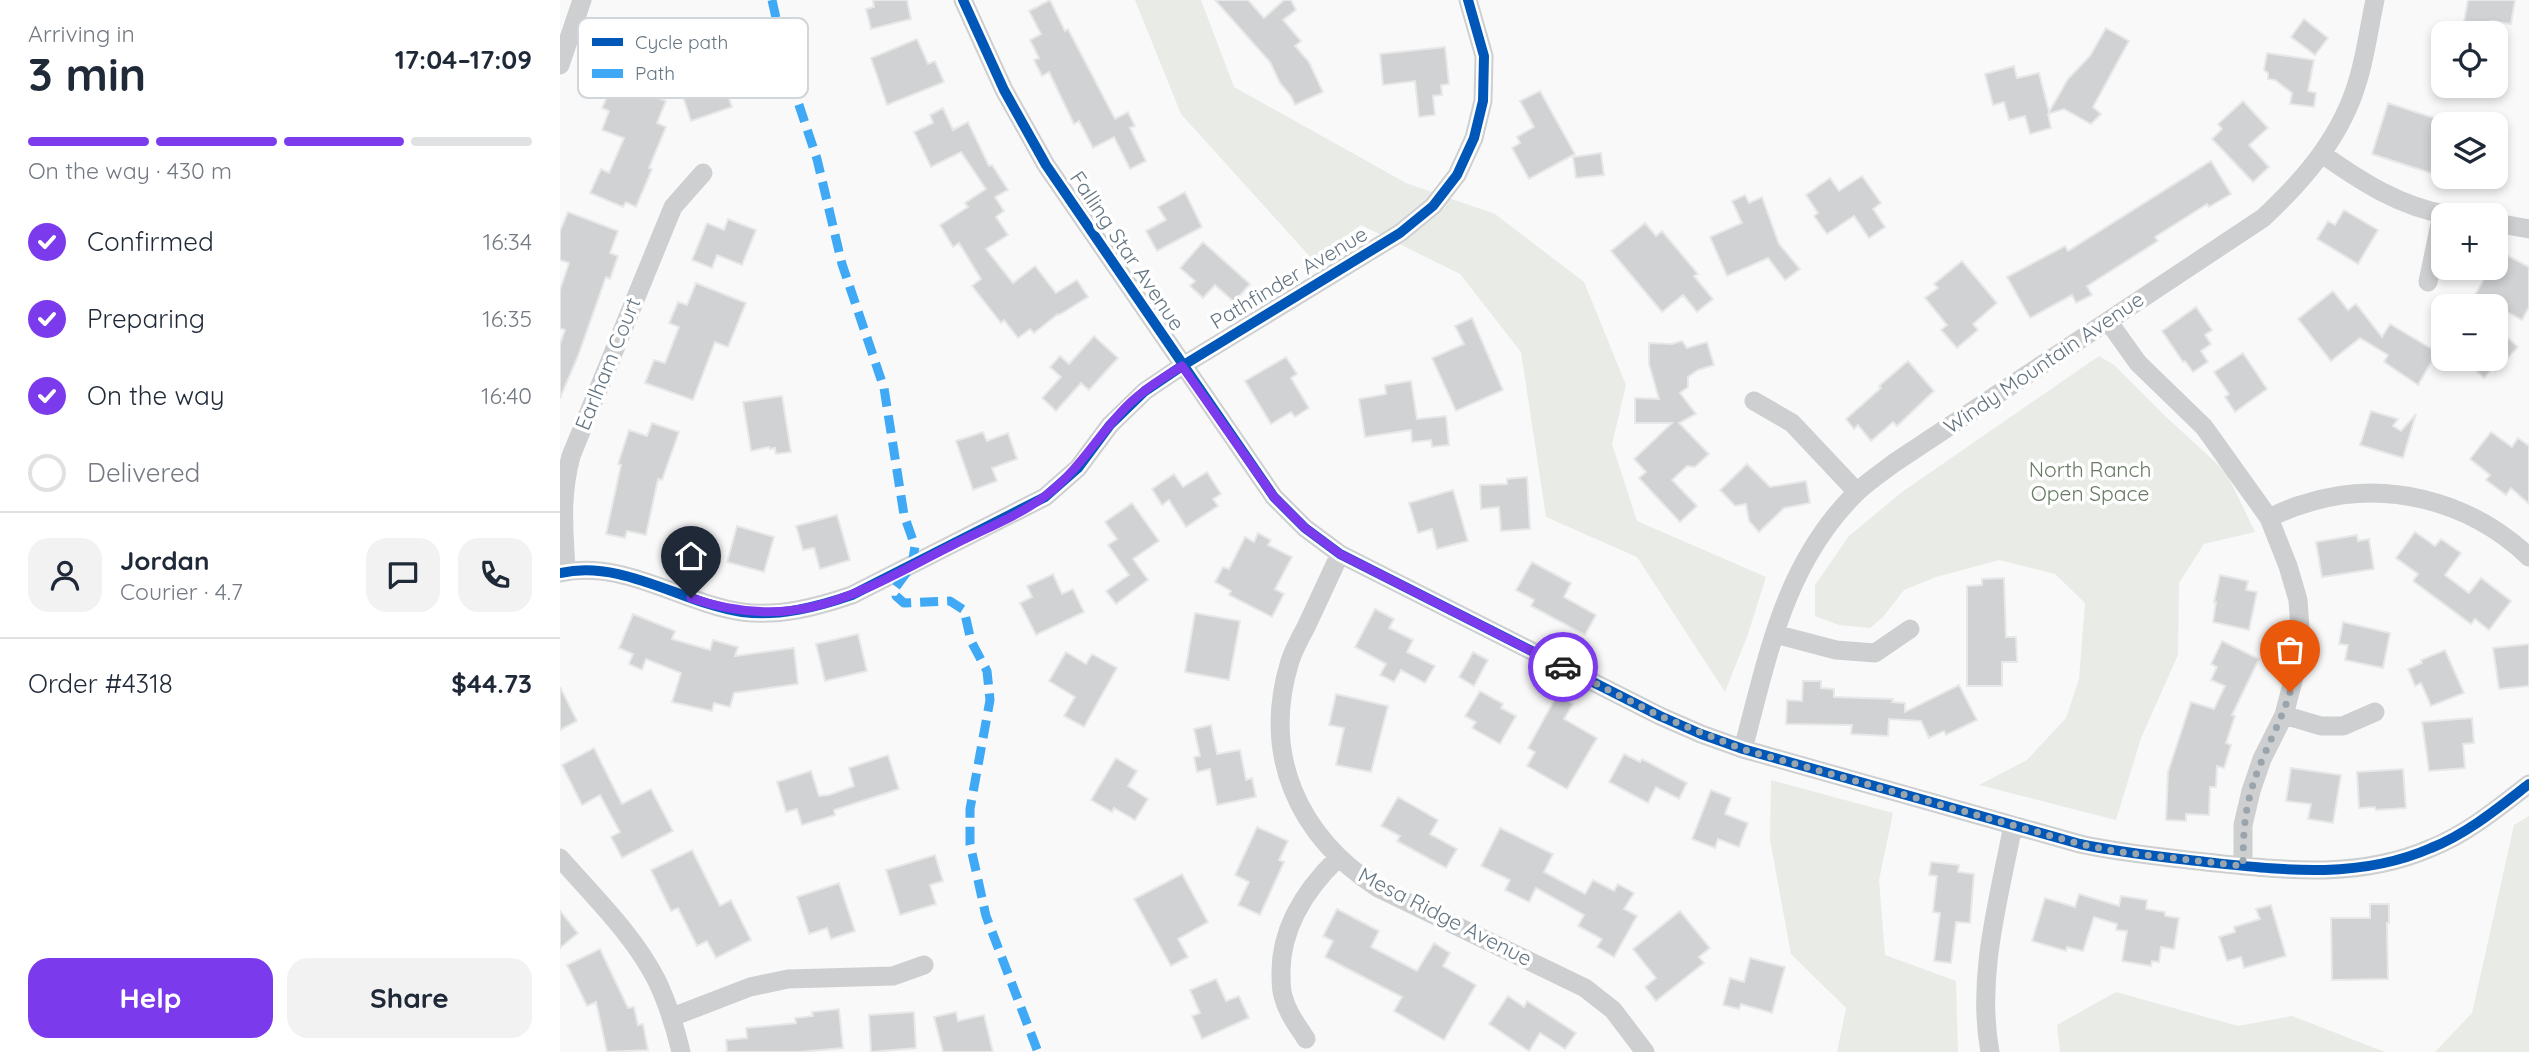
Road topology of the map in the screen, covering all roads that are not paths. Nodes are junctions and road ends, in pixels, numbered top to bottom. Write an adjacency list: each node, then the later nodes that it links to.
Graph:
1 (582, 0): 5 (street)
2 (963, 0): 14 (street, Falling Star Avenue)
3 (1468, 0): 14 (street, Pathfinder Avenue)
4 (2375, 0): 6 (street, Windy Mountain Avenue)
5 (560, 65)
6 (2322, 154): 8 (street); 13 (street, Windy Mountain Avenue)
7 (704, 173): 20 (street, Earlham Court)
8 (2431, 211)
9 (2508, 225): 10 (street)
10 (2529, 229)
11 (2431, 271): 12 (street)
12 (2428, 282)
13 (2108, 321): 16 (street, Windy Mountain Avenue); 17 (street)
14 (1182, 366): 18 (street, Falling Star Avenue); 20 (street, Pathfinder Avenue)
15 (1754, 401): 16 (street)
16 (1857, 492): 22 (street, Windy Mountain Avenue)
17 (2269, 518): 19 (street); 24 (street)
18 (1340, 554): 25 (street, Falling Star Avenue); 29 (street, Mesa Ridge Avenue)
19 (2529, 557)
20 (563, 572)
21 (1910, 629): 22 (street)
22 (1774, 634): 25 (street, Windy Mountain Avenue)
23 (2375, 712): 24 (street)
24 (2284, 715): 30 (street)
25 (1742, 749): 27 (street, Falling Star Avenue)
26 (2529, 784): 30 (street, Falling Star Avenue)
27 (2013, 825): 30 (street, Falling Star Avenue); 36 (street)
28 (560, 858): 32 (street)
29 (1338, 858): 33 (street); 35 (street, Mesa Ridge Avenue)
30 (2243, 866)
31 (924, 965): 32 (street)
32 (672, 1017): 34 (street)
33 (1306, 1039)
34 (681, 1052)
35 (1645, 1052)
36 (1990, 1052)

